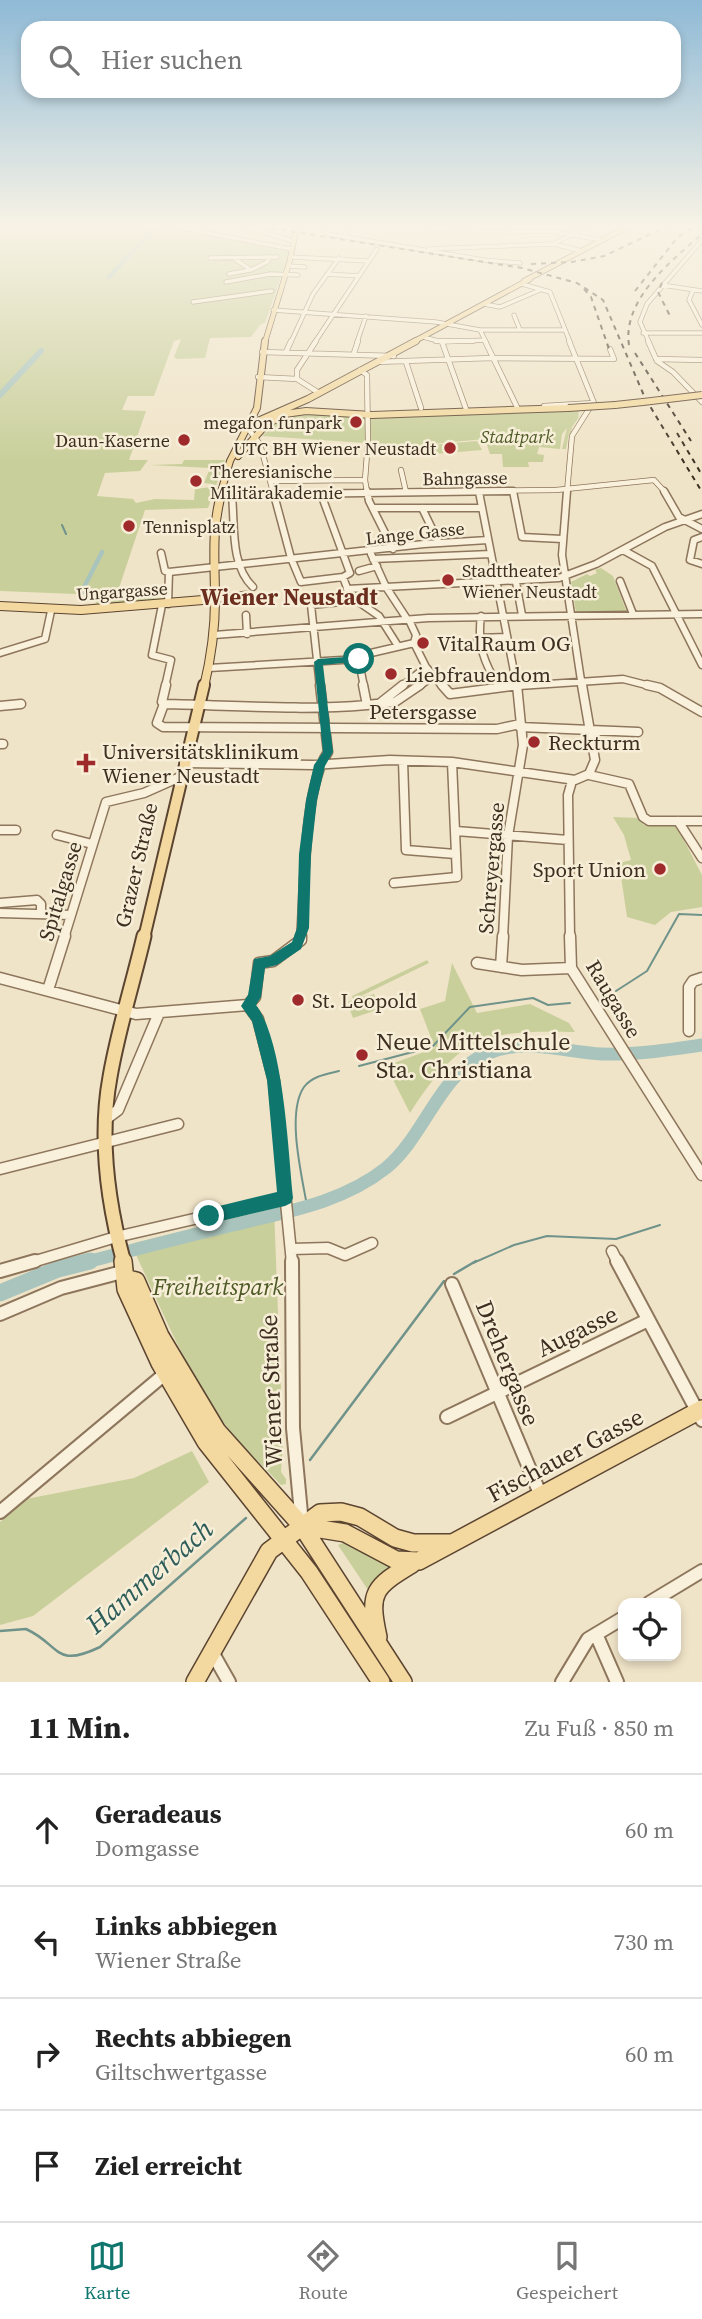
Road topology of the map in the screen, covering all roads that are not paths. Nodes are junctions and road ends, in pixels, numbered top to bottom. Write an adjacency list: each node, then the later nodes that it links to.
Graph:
1 (275, 303): 9 (main road, Grazer Straße)
2 (308, 303): 10 (street)
3 (341, 303): 11 (street)
4 (486, 303): 15 (main road)
5 (489, 303): 6 (street)
6 (508, 303)
7 (555, 303): 19 (street)
8 (647, 303): 20 (street)
9 (273, 310): 10 (street); 26 (main road, Grazer Straße)
10 (305, 311): 11 (street); 27 (street)
11 (335, 313): 13 (street); 28 (street)
12 (514, 315): 18 (street)
13 (366, 316): 15 (street); 29 (street)
14 (700, 316): 16 (street)
15 (447, 324): 17 (street); 22 (main road)
16 (702, 325)
17 (481, 330): 18 (street); 23 (street)
18 (520, 330): 19 (street)
19 (565, 330): 32 (street)
20 (643, 333): 21 (street); 33 (street)
21 (702, 333)
22 (423, 337): 24 (street); 30 (main road)
23 (485, 341): 24 (street); 31 (street)
24 (442, 342): 34 (street)
25 (610, 349): 32 (street)
26 (262, 352): 27 (street); 39 (main road, Grazer Straße)
27 (286, 352): 28 (street)
28 (309, 352): 29 (street); 40 (street)
29 (354, 353): 30 (street)
30 (390, 355): 36 (main road); 37 (street)
31 (494, 358): 32 (street); 34 (street); 53 (street)
32 (576, 359): 46 (street)
33 (656, 359): 35 (street); 41 (street)
34 (449, 360): 37 (street); 51 (street)
35 (702, 360)
36 (376, 362): 37 (street); 38 (main road)
37 (406, 362): 50 (street)
38 (360, 370): 42 (main road); 59 (street)
39 (258, 377): 40 (street); 60 (main road, Grazer Straße)
40 (298, 379): 42 (street)
41 (693, 392): 43 (street); 45 (street)
42 (319, 393): 44 (main road)
43 (702, 393): 48 (main road, bridge)
44 (308, 399): 47 (main road); 55 (main road)
45 (702, 401)
46 (594, 403): 49 (street); 54 (street)
47 (301, 404): 55 (main road); 56 (main road)
48 (615, 405): 49 (main road, bridge); 63 (street, bridge)
49 (571, 406): 53 (main road); 54 (street)
50 (421, 408)
51 (472, 409): 52 (main road); 57 (main road); 57 (main road); 58 (main road)
52 (499, 409): 53 (main road); 58 (street)
53 (515, 409): 58 (main road)
54 (587, 410): 63 (street)
55 (289, 411): 56 (main road); 60 (main road); 60 (main road)
56 (312, 411): 59 (main road)
57 (455, 411): 59 (main road)
58 (488, 413)
59 (366, 415): 66 (street)
60 (261, 420): 61 (main road); 61 (main road); 61 (main road, Grazer Straße); 62 (main road, Grazer Straße)
61 (250, 428): 62 (street); 64 (main road, Grazer Straße)
62 (254, 441): 64 (main road, Grazer Straße); 67 (street)
63 (571, 447): 68 (street)
64 (231, 463): 76 (main road, Grazer Straße)
65 (401, 471): 71 (street)
66 (365, 480): 67 (street); 74 (street)
67 (270, 481): 72 (street)
68 (569, 489): 69 (street, Bahngasse); 81 (street, Bahngasse); 84 (street)
69 (513, 491): 70 (street, Bahngasse); 84 (street)
70 (479, 492): 71 (street, Bahngasse); 79 (street, Schreyergasse)
71 (406, 493): 74 (street, Bahngasse)
72 (274, 494): 73 (street, Bahngasse); 75 (street, Bahngasse); 93 (street)
73 (321, 494): 74 (street, Bahngasse); 91 (street)
74 (367, 494): 77 (street)
75 (232, 496): 76 (street, Bahngasse); 95 (street)
76 (219, 497): 97 (main road, Grazer Straße)
77 (373, 508): 78 (street); 87 (street)
78 (422, 508): 79 (street); 86 (street)
79 (482, 508): 85 (street, Schreyergasse)
80 (702, 514): 81 (street)
81 (683, 519): 82 (street); 88 (street)
82 (702, 529)
83 (702, 537): 94 (street)
84 (562, 539): 100 (street)
85 (488, 540): 86 (street, Lange Gasse); 90 (street, Schreyergasse)
86 (439, 543): 87 (street, Lange Gasse)
87 (393, 549): 92 (street, Lange Gasse)
88 (623, 550): 100 (street); 114 (street)
89 (161, 553): 99 (street)
90 (491, 554): 92 (street); 103 (street, Schreyergasse)
91 (345, 555): 92 (street, Lange Gasse); 93 (street, Lange Gasse); 101 (street)
92 (372, 556): 96 (street)
93 (292, 560): 95 (street, Lange Gasse); 101 (street)
94 (702, 565)
95 (239, 566): 97 (street, Lange Gasse); 105 (street)
96 (377, 566): 98 (street); 106 (street)
97 (214, 568): 99 (street, Lange Gasse); 109 (main road, Grazer Straße)
98 (359, 571)
99 (169, 572): 110 (street)
100 (566, 576): 104 (street); 118 (street)
101 (343, 578): 107 (street)
102 (620, 581): 113 (street)
103 (497, 582): 104 (street); 106 (street); 120 (street, Schreyergasse)
104 (516, 582): 117 (street)
105 (253, 587)
106 (386, 587): 107 (street); 121 (street)
107 (349, 592): 122 (street); 123 (street)
108 (246, 595): 109 (street, Ungargasse)
109 (215, 599): 110 (main road, Ungargasse); 125 (main road, Grazer Straße)
110 (165, 604): 112 (main road, Ungargasse); 141 (street)
111 (0, 606): 112 (main road, Ungargasse)
112 (51, 611): 130 (street)
113 (632, 614): 114 (street); 118 (street)
114 (677, 614): 115 (street); 133 (street)
115 (702, 614)
116 (246, 615): 124 (street)
117 (522, 615): 118 (street); 120 (street)
118 (569, 615): 137 (street)
119 (481, 616): 120 (street); 121 (street); 127 (street)
120 (501, 616): 126 (street, Schreyergasse)
121 (408, 620): 122 (street); 128 (street)
122 (386, 622): 123 (street); 129 (street)
123 (314, 628): 124 (street); 132 (street)
124 (247, 634): 125 (street)
125 (214, 635): 135 (main road, Grazer Straße)
126 (507, 637): 127 (street); 138 (street, Schreyergasse)
127 (477, 638): 139 (street)
128 (414, 643): 129 (street); 134 (street)
129 (398, 646): 131 (street)
130 (0, 653)
131 (359, 659): 132 (street); 144 (street)
132 (318, 662): 135 (street); 146 (street)
133 (702, 666)
134 (426, 667): 136 (street); 142 (street)
135 (209, 668): 143 (main road, Grazer Straße)
136 (433, 676): 139 (street); 142 (street)
137 (580, 680): 138 (street); 147 (street); 151 (street)
138 (516, 685): 139 (street); 148 (street, Schreyergasse)
139 (499, 687)
140 (21, 704): 145 (street)
141 (164, 704): 143 (street); 149 (street, Petersgasse)
142 (379, 704): 144 (street)
143 (200, 705): 146 (street); 149 (main road, Grazer Straße)
144 (367, 705): 146 (street)
145 (0, 706)
146 (323, 709): 150 (street)
147 (702, 712)
148 (520, 726): 150 (street, Petersgasse); 151 (street, Petersgasse); 157 (street, Schreyergasse)
149 (193, 728): 150 (street, Petersgasse); 156 (main road, Grazer Straße)
150 (326, 730): 154 (street)
151 (590, 731): 152 (street, Petersgasse); 158 (street)
152 (638, 732)
153 (403, 761): 154 (street); 155 (street); 170 (street)
154 (323, 762): 156 (street); 184 (street)
155 (452, 762): 157 (street); 165 (street)
156 (184, 763): 159 (main road, Grazer Straße)
157 (517, 772): 160 (street); 167 (street, Schreyergasse)
158 (589, 775): 160 (street); 161 (street)
159 (180, 777): 169 (street, Spitalgasse); 185 (main road, Grazer Straße)
160 (572, 780): 168 (street, Raugasse)
161 (678, 821): 162 (street); 171 (street)
162 (702, 821)
163 (16, 830): 164 (street)
164 (2, 831)
165 (456, 831): 167 (street); 170 (street)
166 (57, 835): 169 (street)
167 (508, 836): 168 (street); 179 (street, Schreyergasse)
168 (568, 841): 180 (street, Raugasse)
169 (92, 844): 177 (street, Spitalgasse)
170 (455, 854): 172 (street)
171 (702, 858)
172 (394, 883)
173 (0, 904): 174 (street); 176 (street)
174 (25, 912): 175 (street); 176 (street)
175 (0, 913)
176 (41, 913): 177 (street)
177 (71, 915): 183 (street, Spitalgasse)
178 (477, 963): 179 (street)
179 (501, 967): 180 (street)
180 (571, 968): 192 (street, Raugasse)
181 (0, 978): 183 (street)
182 (702, 978): 187 (street)
183 (48, 990): 185 (street)
184 (248, 1006): 186 (street); 193 (street, Wiener Straße)
185 (126, 1012): 186 (street); 188 (main road, Grazer Straße)
186 (159, 1013): 188 (street)
187 (689, 1031)
188 (106, 1119): 190 (main road, Grazer Straße)
189 (178, 1124): 190 (street)
190 (105, 1142): 191 (street); 197 (main road, Grazer Straße)
191 (0, 1169)
192 (702, 1175)
193 (287, 1207): 195 (street, Wiener Straße); 197 (street)
194 (372, 1243): 195 (street)
195 (292, 1249): 208 (street, Wiener Straße)
196 (612, 1251): 201 (street)
197 (122, 1259): 198 (street); 200 (street); 202 (main road, Grazer Straße); 208 (main road, Grazer Straße)
198 (0, 1271)
199 (452, 1284): 203 (street, Drehergasse)
200 (0, 1314)
201 (648, 1320): 203 (street, Augasse); 204 (street)
202 (166, 1373): 207 (street); 209 (main road, Grazer Straße)
203 (497, 1393): 205 (street, Augasse); 206 (street, Drehergasse)
204 (700, 1414): 206 (main road, Fischauer Gasse)
205 (447, 1417)
206 (541, 1496): 210 (main road, Fischauer Gasse)
207 (0, 1512)
208 (302, 1526): 209 (main road, Fischauer Gasse); 210 (main road, Fischauer Gasse); 211 (main road); 216 (main road, Wiener Straße)
209 (283, 1539): 217 (main road, Fischauer Gasse); 220 (main road)
210 (451, 1543): 211 (main road, Fischauer Gasse)
211 (412, 1564): 216 (main road, Fischauer Gasse)
212 (702, 1572): 213 (street)
213 (658, 1598)
214 (618, 1621): 215 (street)
215 (596, 1634): 222 (street); 223 (street)
216 (379, 1644): 221 (main road, Wiener Straße)
217 (212, 1652): 218 (main road, Fischauer Gasse); 219 (street)
218 (195, 1682)
219 (229, 1682)
220 (381, 1682)
221 (403, 1682)
222 (562, 1682)
223 (617, 1682)

